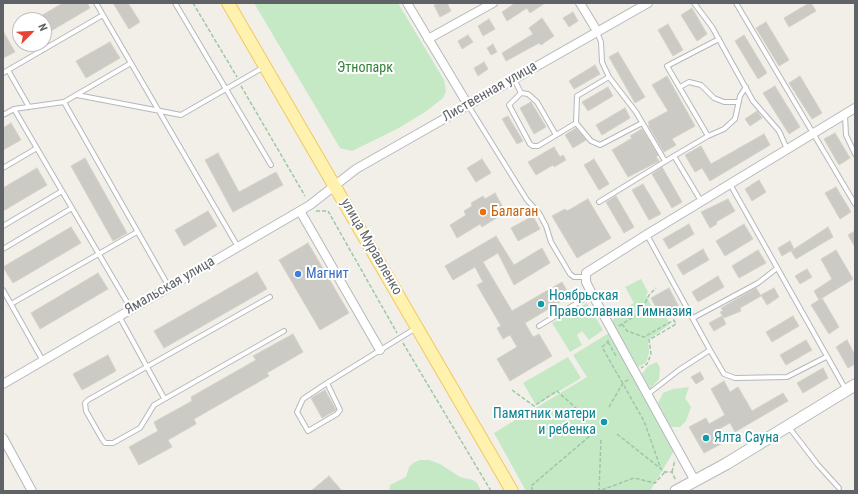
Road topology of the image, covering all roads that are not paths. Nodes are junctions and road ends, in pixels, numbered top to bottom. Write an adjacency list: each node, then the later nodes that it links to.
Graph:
1 (96, 3): 10 (lane)
2 (175, 3): 22 (lane)
3 (228, 3): 15 (main road, улица Муравленко)
4 (407, 3): 12 (street)
5 (493, 3): 12 (street)
6 (580, 3): 11 (street)
7 (648, 3): 11 (street, Лиственная улица)
8 (694, 3): 13 (lane)
9 (736, 3): 36 (lane)
10 (103, 15): 14 (lane); 16 (lane)
11 (597, 31): 18 (lane); 19 (street, Лиственная улица)
12 (428, 39): 27 (street)
13 (719, 39): 20 (lane); 21 (lane)
14 (131, 63): 24 (lane); 31 (lane)
15 (265, 67): 22 (lane); 47 (main road, улица Муравленко)
16 (8, 70): 17 (lane); 28 (lane)
17 (3, 73)
18 (609, 77): 34 (lane); 35 (lane)
19 (514, 78): 23 (lane); 27 (street, Лиственная улица)
20 (680, 87): 26 (lane); 38 (lane)
21 (746, 87): 26 (lane); 40 (lane)
22 (226, 89): 31 (lane); 44 (lane)
23 (521, 93): 37 (lane); 37 (lane)
24 (77, 95): 25 (lane); 31 (lane)
25 (64, 102): 28 (lane); 55 (lane)
26 (739, 102): 38 (lane)
27 (468, 105): 47 (street, Лиственная улица); 61 (lane)
28 (29, 107): 30 (lane)
29 (855, 108): 32 (street)
30 (14, 109): 33 (lane); 39 (lane)
31 (159, 111): 57 (lane)
32 (845, 114): 36 (street); 41 (lane)
33 (3, 115)
34 (576, 122): 35 (lane); 37 (lane)
35 (642, 123): 43 (lane)
36 (814, 134): 40 (street); 51 (lane)
37 (556, 135)
38 (708, 136): 42 (lane)
39 (37, 148): 45 (lane); 48 (lane)
40 (787, 149): 46 (street)
41 (855, 154)
42 (674, 156): 43 (lane); 50 (lane)
43 (666, 161): 49 (lane)
44 (271, 165)
45 (3, 168)
46 (730, 184): 50 (street); 60 (lane)
47 (335, 186): 53 (street, Ямальская улица); 71 (main road, улица Муравленко)
48 (62, 191): 52 (lane); 54 (lane)
49 (598, 202)
50 (701, 202): 56 (street)
51 (855, 204)
52 (72, 208): 58 (lane); 59 (lane)
53 (300, 211): 57 (street, Ямальская улица); 73 (street)
54 (3, 226)
55 (137, 232): 59 (lane); 62 (lane)
56 (646, 235): 61 (street); 69 (lane)
57 (238, 247): 62 (street, Ямальская улица)
58 (3, 249)
59 (99, 254): 66 (lane); 67 (lane)
60 (776, 269): 69 (lane); 75 (lane)
61 (585, 277): 64 (street)
62 (169, 287): 67 (street, Ямальская улица)
63 (3, 290): 66 (lane)
64 (592, 294): 70 (lane); 81 (street)
65 (270, 297): 77 (lane)
66 (11, 304): 76 (lane)
67 (132, 309): 68 (street, Ямальская улица)
68 (119, 316): 76 (street, Ямальская улица); 77 (lane)
69 (692, 318): 74 (lane)
70 (539, 326)
71 (417, 327): 73 (lane); 89 (main road, улица Муравленко)
72 (284, 331): 82 (lane)
73 (380, 350): 78 (lane)
74 (710, 350): 75 (lane); 81 (lane)
75 (826, 357): 80 (lane)
76 (43, 361): 79 (street, Ямальская улица)
77 (147, 367): 82 (lane); 82 (lane)
78 (326, 383): 78 (lane)
79 (3, 384)
80 (850, 387): 83 (street)
81 (648, 394): 85 (street)
82 (164, 398)
83 (787, 426): 85 (street); 86 (lane)
84 (3, 438): 88 (street)
85 (695, 481): 87 (street)
86 (839, 488)
87 (678, 490)
88 (32, 491)
89 (512, 491)

